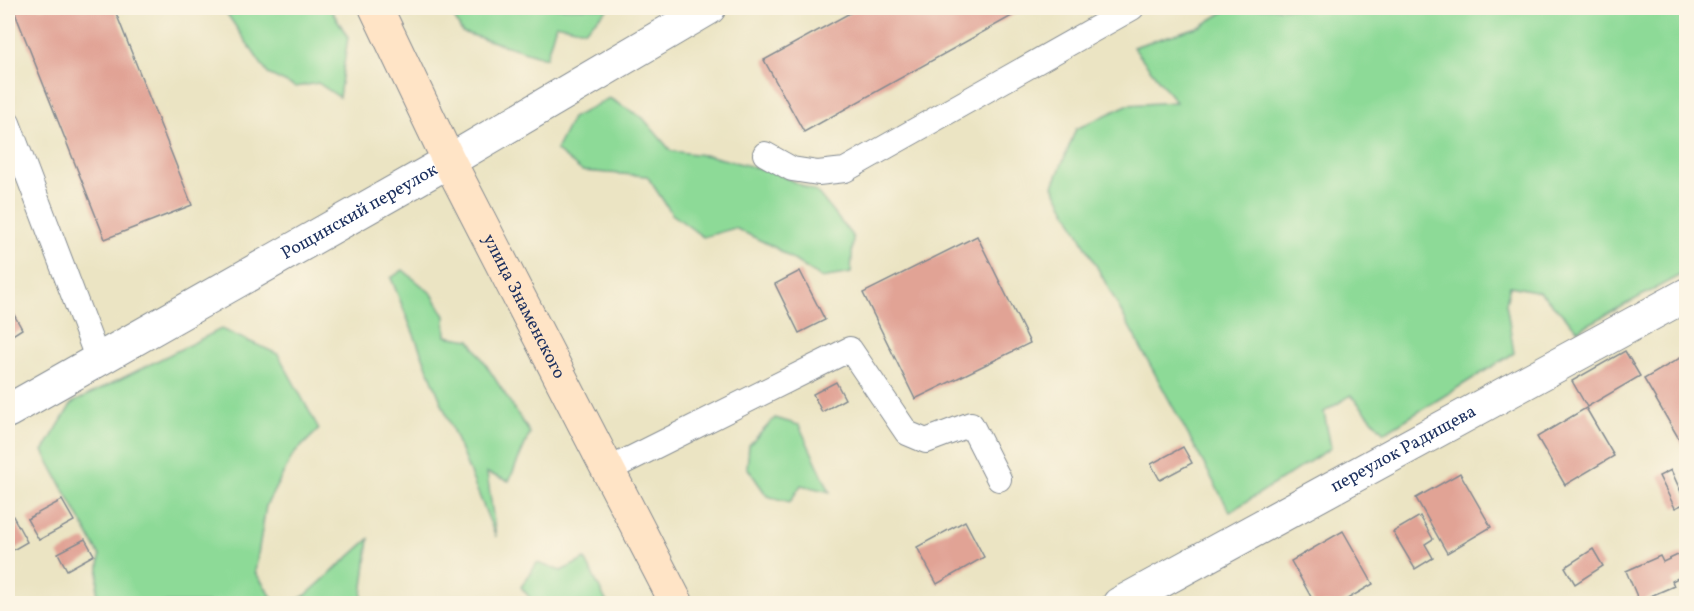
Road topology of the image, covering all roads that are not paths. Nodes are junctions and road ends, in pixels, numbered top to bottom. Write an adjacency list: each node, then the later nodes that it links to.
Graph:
1 (376, 8): 6 (main road, улица Знаменского)
2 (709, 8): 6 (street, Рощинский переулок)
3 (1132, 8): 5 (lane)
4 (8, 123): 8 (lane)
5 (765, 154)
6 (449, 161): 8 (street, Рощинский переулок); 10 (main road, улица Знаменского)
7 (1686, 295): 13 (street, переулок Радищева)
8 (98, 360): 9 (street, Рощинский переулок)
9 (8, 411)
10 (608, 470): 11 (lane); 12 (main road, улица Знаменского)
11 (999, 478)
12 (677, 603)
13 (1119, 603)

